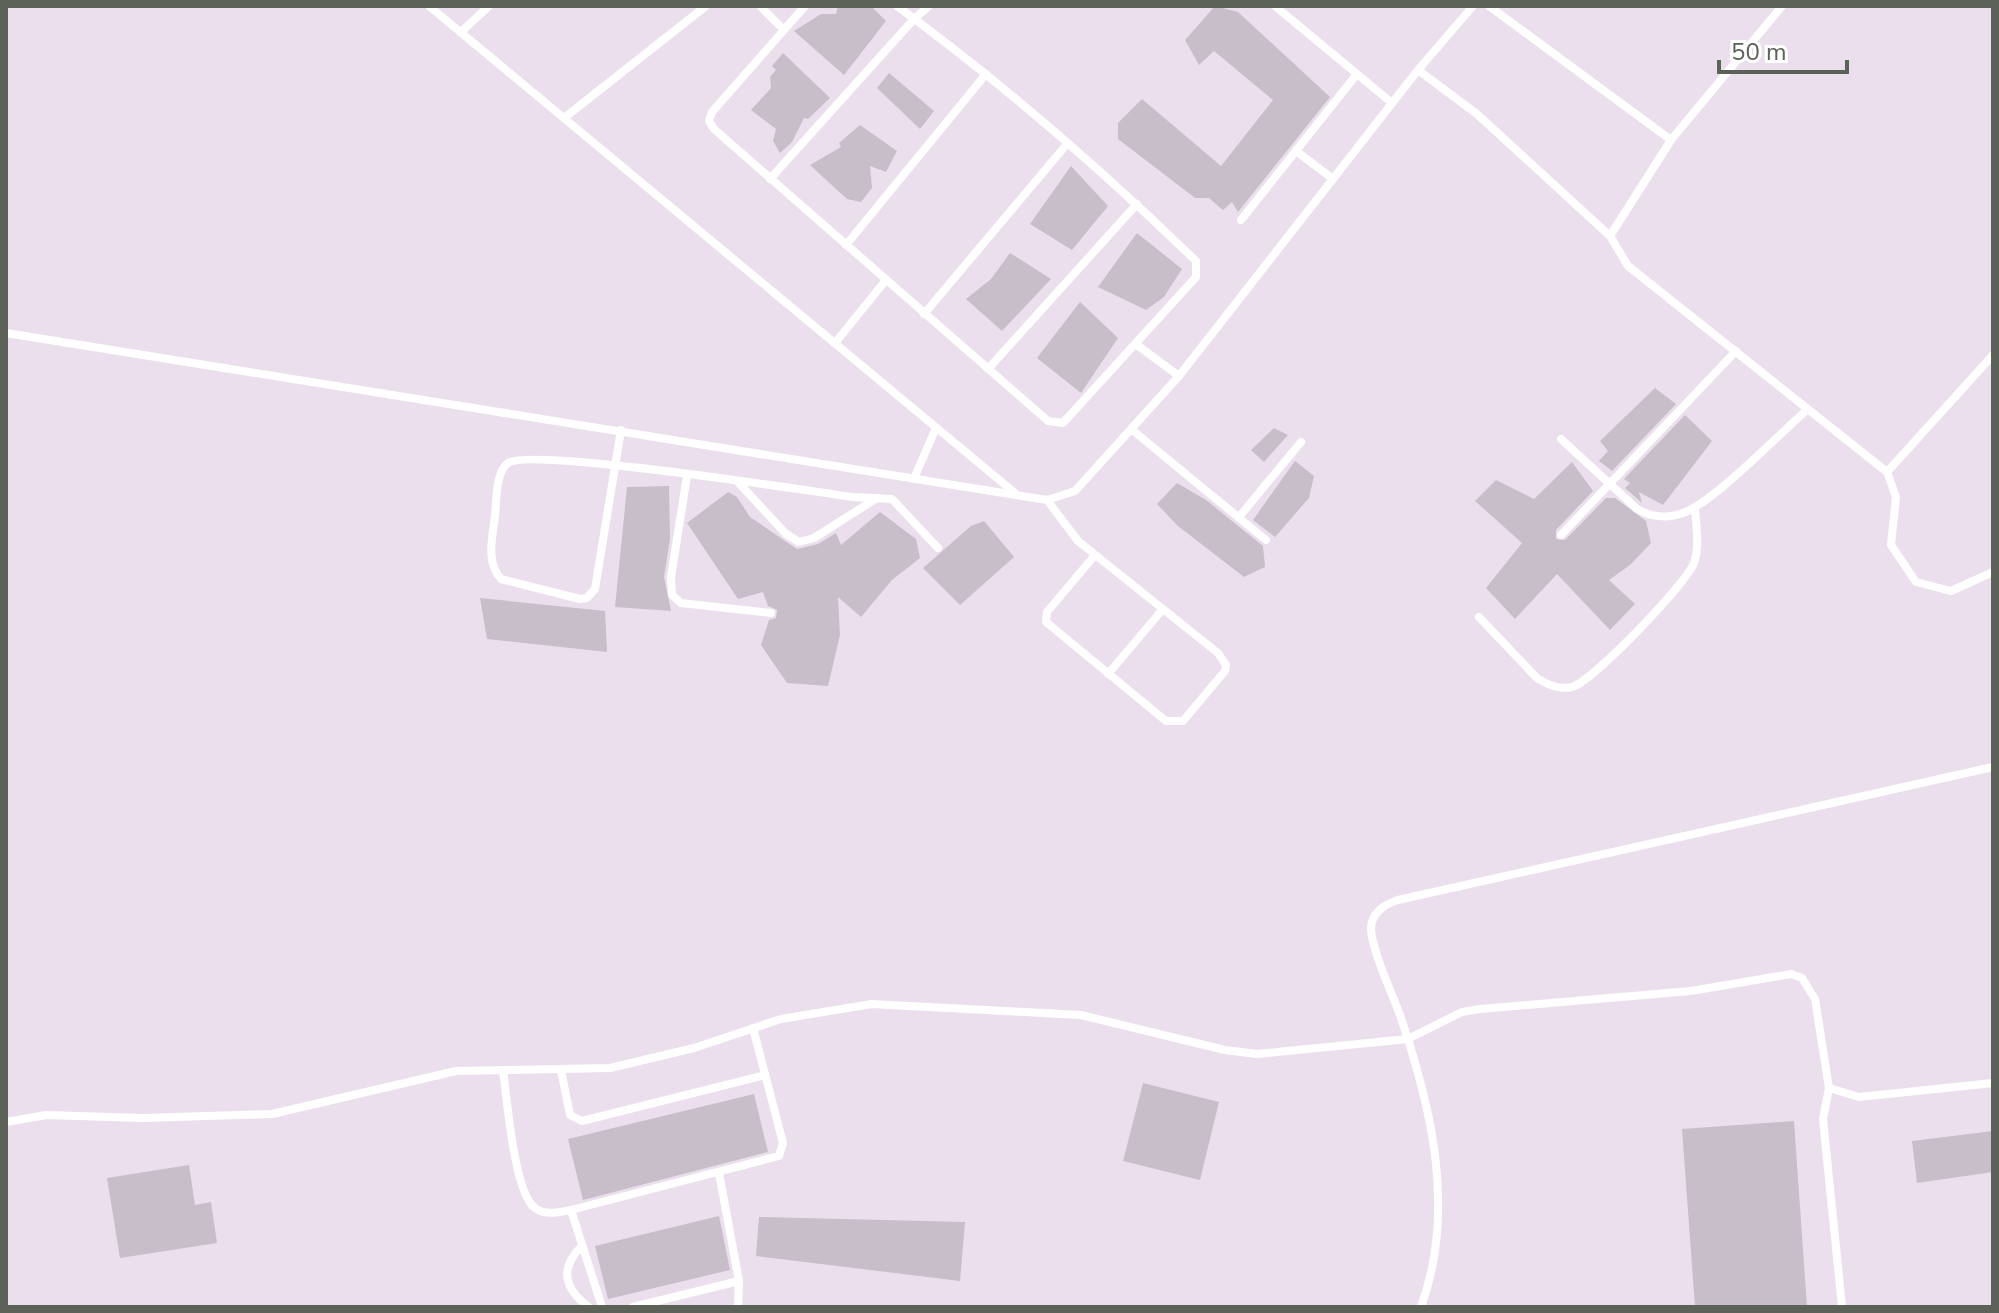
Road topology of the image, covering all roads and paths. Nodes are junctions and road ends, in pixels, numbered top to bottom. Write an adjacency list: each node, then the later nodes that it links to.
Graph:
1 (429, 6): 14 (lane)
2 (489, 6): 14 (lane)
3 (706, 6): 19 (lane)
4 (760, 6): 13 (lane)
5 (805, 6): 13 (lane)
6 (897, 6): 12 (lane)
7 (929, 6): 12 (lane)
8 (1275, 6): 17 (lane)
9 (1473, 6): 15 (lane)
10 (1489, 6): 20 (lane)
11 (1782, 6): 20 (lane)
12 (914, 19): 16 (lane); 23 (lane)
13 (783, 29): 23 (lane)
14 (461, 32): 19 (lane)
15 (1418, 70): 18 (lane); 27 (lane)
16 (986, 74): 21 (lane); 28 (lane)
17 (1357, 74): 18 (lane); 22 (lane)
18 (1392, 103): 24 (lane)
19 (564, 118): 32 (lane)
20 (1671, 140): 27 (lane)
21 (1067, 144): 25 (lane); 30 (lane)
22 (1296, 151): 24 (lane); 26 (lane)
23 (770, 179): 28 (lane)
24 (1333, 179): 37 (lane)
25 (1137, 204): 33 (lane); 36 (lane)
26 (1241, 220)
27 (1610, 236): 34 (lane)
28 (846, 245): 29 (lane)
29 (886, 280): 30 (lane); 32 (lane)
30 (924, 314): 36 (lane)
31 (6, 333): 41 (lane)
32 (835, 343): 39 (lane)
33 (1137, 345): 36 (lane); 37 (lane)
34 (1736, 351): 38 (lane); 49 (lane)
35 (1993, 355): 45 (lane)
36 (988, 369)
37 (1179, 376): 40 (lane)
38 (1808, 409): 45 (lane); 53 (lane)
39 (936, 428): 47 (lane); 50 (lane)
40 (1131, 429): 52 (lane); 54 (lane)
41 (621, 430): 44 (lane); 47 (lane)
42 (1561, 439): 49 (lane)
43 (1301, 442): 54 (lane)
44 (613, 466): 44 (lane); 46 (lane)
45 (1887, 472): 59 (lane)
46 (687, 476): 48 (lane); 61 (lane)
47 (915, 476): 50 (lane)
48 (738, 482): 51 (lane); 51 (lane)
49 (1610, 485): 53 (lane); 55 (lane)
50 (1016, 493): 52 (lane)
51 (878, 497): 57 (lane)
52 (1047, 500): 58 (lane)
53 (1695, 508): 62 (lane)
54 (1239, 517): 56 (lane)
55 (1561, 535)
56 (1266, 540)
57 (938, 548)
58 (1095, 555): 60 (lane); 63 (lane)
59 (1993, 572)
60 (1163, 609): 63 (lane); 63 (lane)
61 (771, 613)
62 (1479, 617)
63 (1108, 674)
64 (1993, 767): 66 (lane)
65 (753, 1028): 66 (lane); 68 (lane); 69 (lane)
66 (1408, 1039): 71 (lane); 83 (lane)
67 (503, 1070): 68 (lane); 72 (lane); 74 (lane)
68 (561, 1070): 69 (lane)
69 (765, 1075): 73 (lane)
70 (1993, 1083): 71 (lane)
71 (1829, 1088): 84 (lane)
72 (6, 1122)
73 (719, 1173): 74 (lane); 76 (lane)
74 (571, 1210): 75 (lane)
75 (582, 1246): 78 (lane); 79 (lane)
76 (739, 1281): 77 (lane); 82 (lane)
77 (674, 1297): 80 (lane); 81 (lane)
78 (589, 1307)
79 (602, 1307)
80 (633, 1307)
81 (677, 1307)
82 (738, 1307)
83 (1421, 1307)
84 (1842, 1307)

